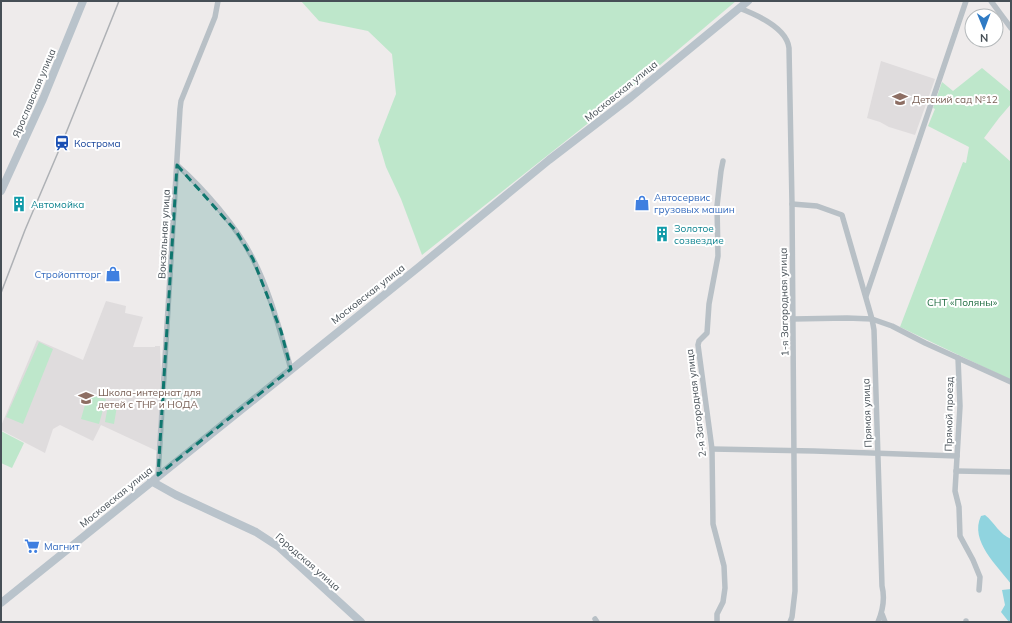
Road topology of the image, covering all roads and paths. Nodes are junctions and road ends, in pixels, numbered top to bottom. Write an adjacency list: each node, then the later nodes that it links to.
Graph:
1 (84, 1): 10 (main road, Ярославская улица)
2 (218, 1): 9 (street, Вокзальная улица)
3 (748, 1): 6 (main road, Московская улица)
4 (966, 1): 12 (street)
5 (991, 1): 7 (street)
6 (739, 8): 11 (street, 1-я Загородная улица); 16 (main road, Московская улица)
7 (1011, 28)
8 (723, 160): 18 (street, 2-я Загородная улица)
9 (177, 165): 16 (street); 24 (street, Вокзальная улица)
10 (1, 191)
11 (792, 204): 12 (street, Прямая улица); 13 (street, 1-я Загородная улица)
12 (866, 296): 14 (street, Прямая улица)
13 (793, 319): 14 (street); 19 (street, 1-я Загородная улица)
14 (872, 319): 15 (street); 20 (street, Прямая улица)
15 (958, 358): 17 (street); 21 (street, Прямой проезд)
16 (291, 369): 24 (main road, Московская улица)
17 (1011, 382)
18 (712, 449): 19 (street); 30 (street, 2-я Загородная улица)
19 (794, 450): 20 (street); 31 (street, 1-я Загородная улица)
20 (877, 454): 21 (street); 28 (street, Прямая улица)
21 (957, 456): 22 (street, Прямой проезд)
22 (956, 471): 23 (street); 26 (street, Прямой проезд)
23 (1011, 472)
24 (158, 475): 25 (main road, Московская улица)
25 (151, 481): 27 (main road, Московская улица); 29 (main road, Городская улица)
26 (979, 590)
27 (1, 603)
28 (882, 614): 32 (street); 33 (street)
29 (361, 622)
30 (717, 622)
31 (790, 622)
32 (878, 622)
33 (885, 622)

